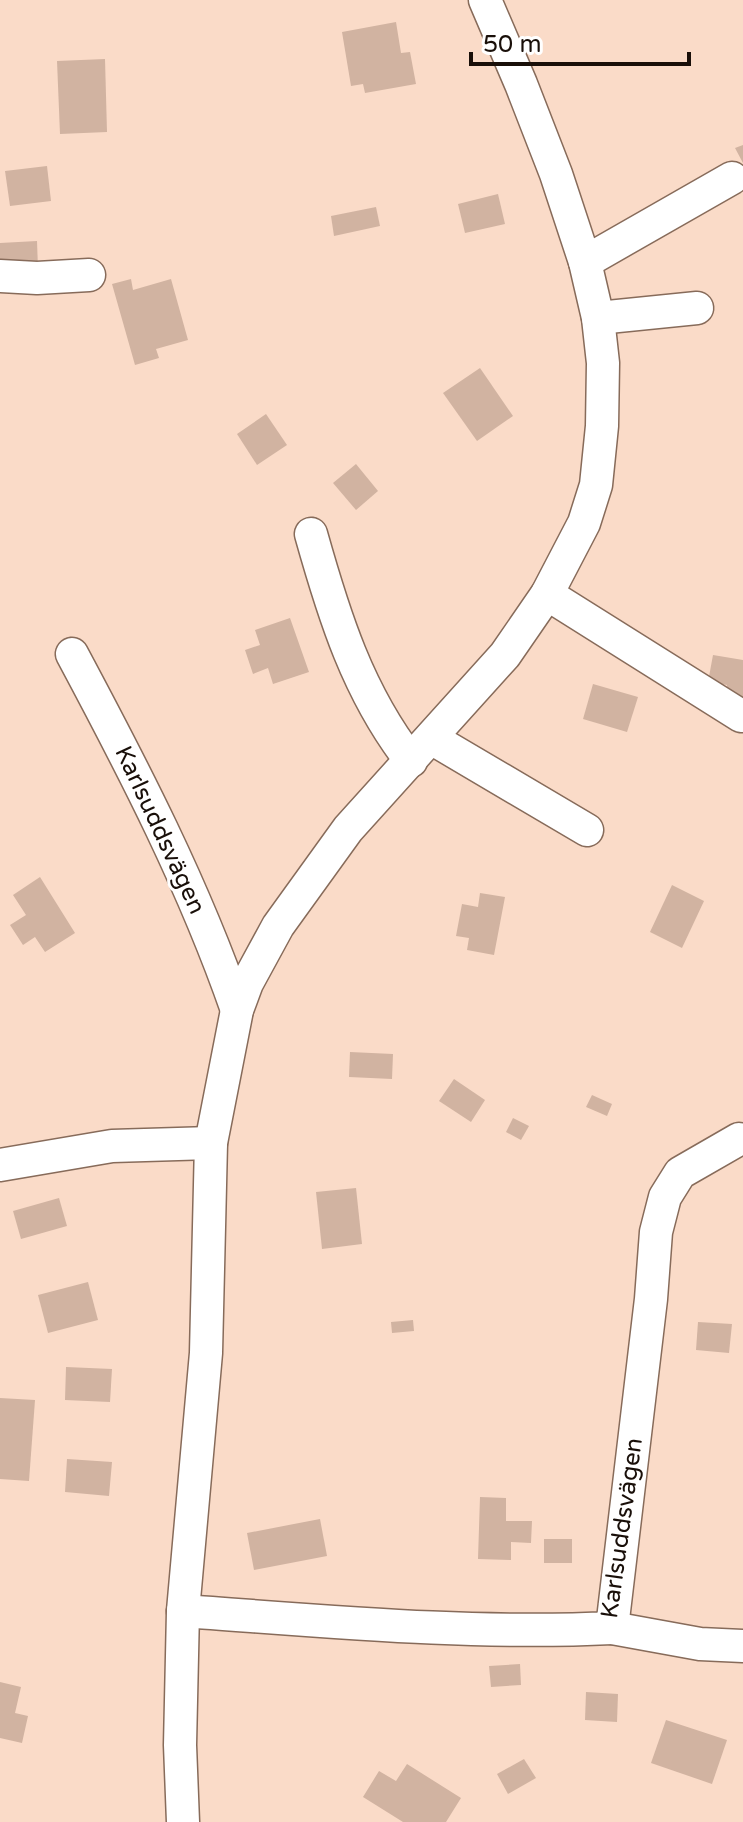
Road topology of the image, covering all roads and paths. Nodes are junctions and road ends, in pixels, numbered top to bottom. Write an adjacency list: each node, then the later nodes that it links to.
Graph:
1 (485, 0): 3 (street)
2 (732, 178): 3 (street)
3 (585, 262): 7 (street)
4 (89, 275): 5 (street)
5 (0, 276)
6 (697, 308): 7 (street)
7 (598, 318): 9 (street)
8 (311, 534): 12 (street)
9 (547, 594): 11 (street); 12 (street)
10 (72, 654): 14 (street, Karlsuddsvägen)
11 (741, 716)
12 (421, 750): 13 (street); 14 (street)
13 (587, 830)
14 (237, 1010): 16 (street)
15 (739, 1139): 19 (street, Karlsuddsvägen)
16 (211, 1143): 17 (street); 18 (street)
17 (0, 1165)
18 (183, 1611): 19 (street, Karlsuddsvägen); 21 (street)
19 (612, 1628): 20 (street)
20 (743, 1646)
21 (183, 1822)

